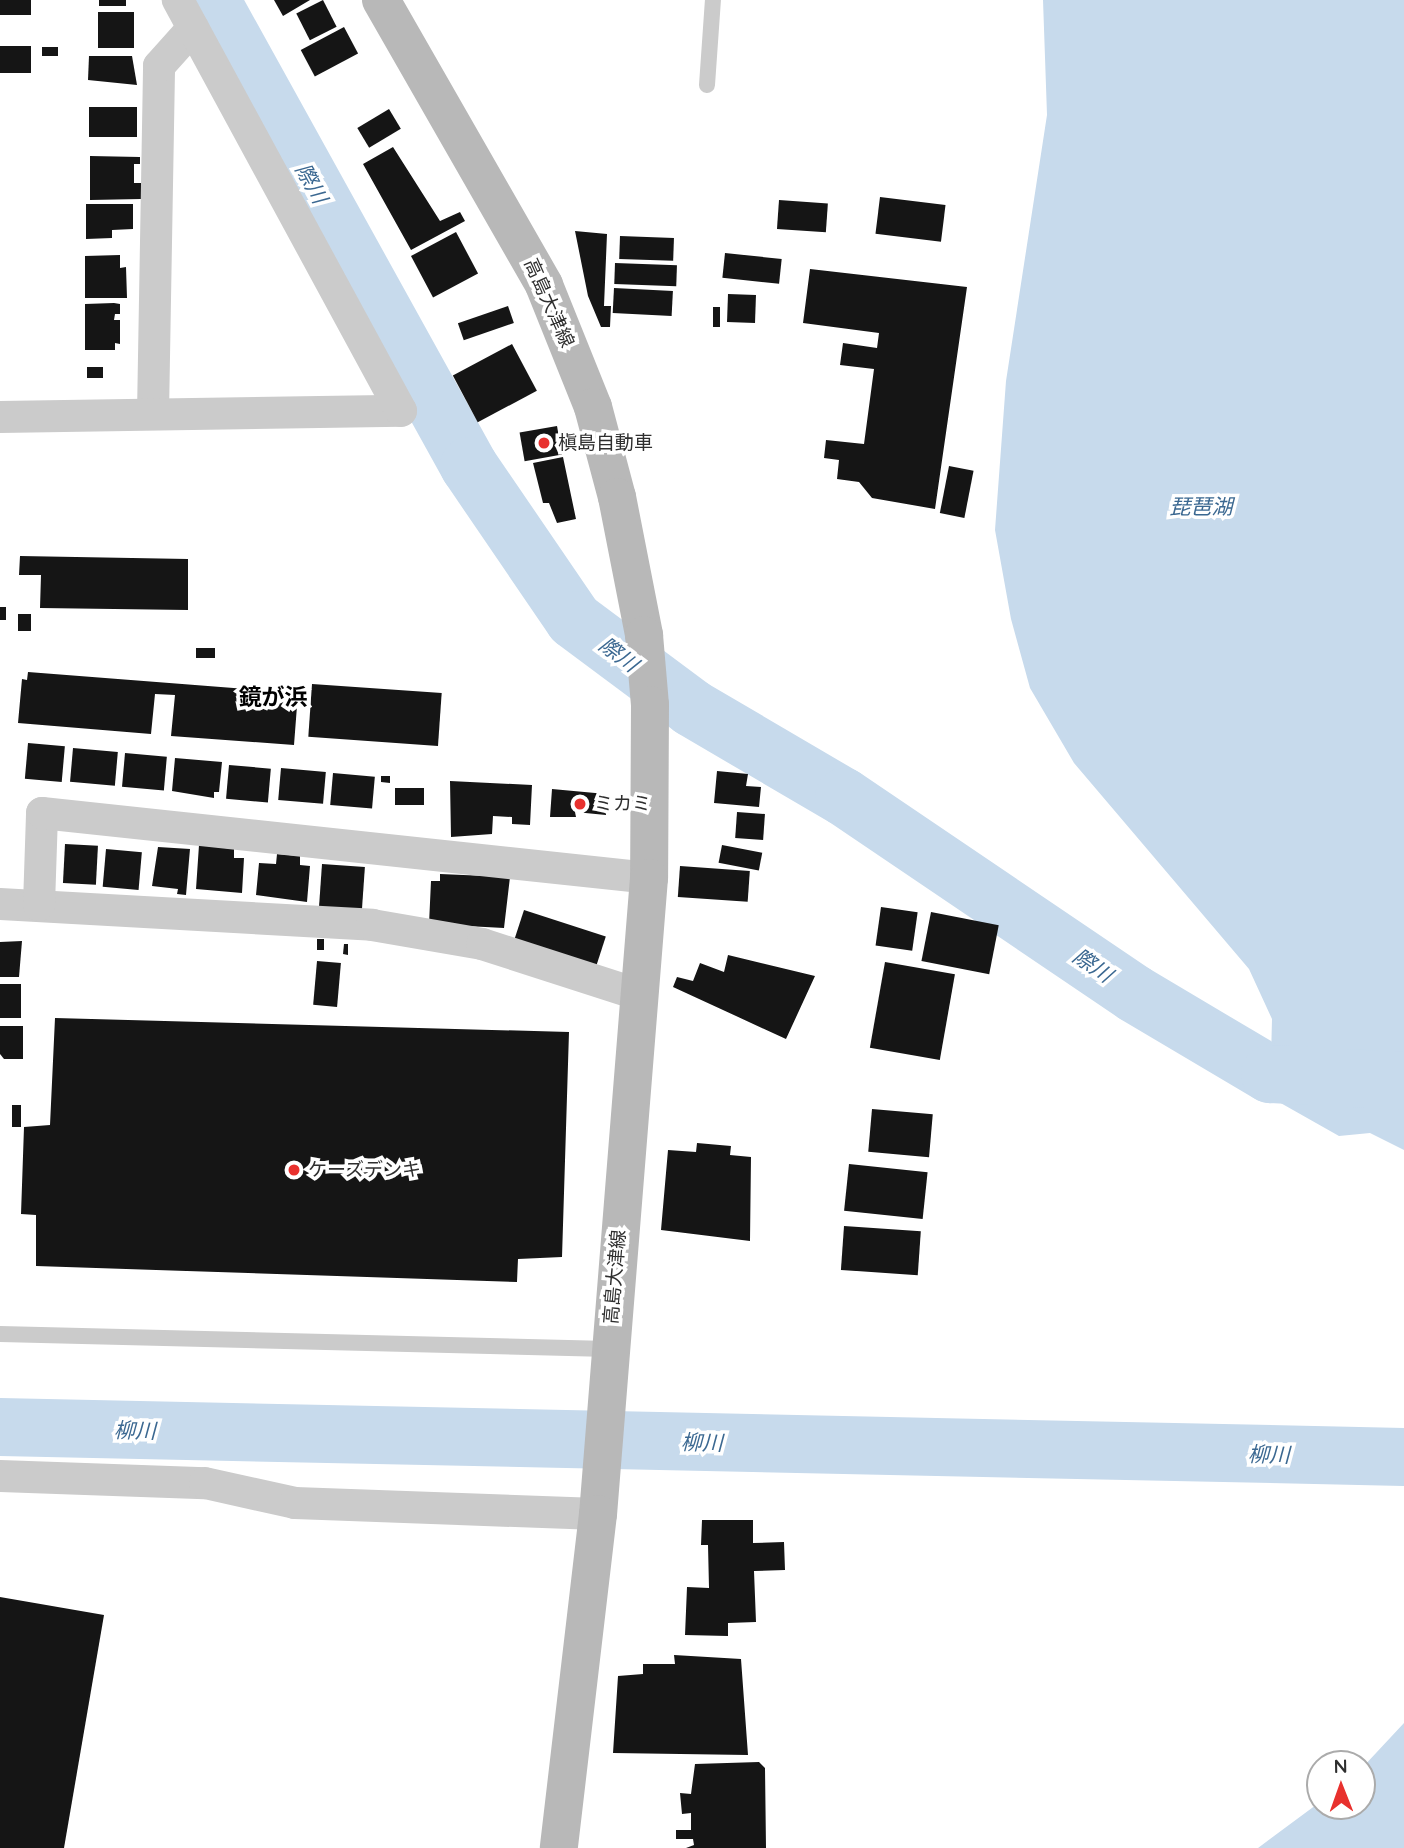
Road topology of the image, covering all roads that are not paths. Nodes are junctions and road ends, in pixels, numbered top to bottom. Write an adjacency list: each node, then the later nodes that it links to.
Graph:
1 (178, 0): 4 (street)
2 (381, 0): 8 (main road, 高島大津線)
3 (713, 0): 5 (lane)
4 (193, 28): 6 (street); 6 (street)
5 (707, 85)
6 (153, 414): 7 (street)
7 (0, 418)
8 (649, 878): 10 (street); 11 (main road, 高島大津線)
9 (0, 904): 10 (street)
10 (39, 905): 11 (street)
11 (637, 994): 13 (main road, 高島大津線)
12 (0, 1334): 13 (lane)
13 (609, 1349): 15 (main road, 高島大津線)
14 (0, 1476): 15 (street)
15 (599, 1498): 16 (main road, 高島大津線)
16 (559, 1848)

